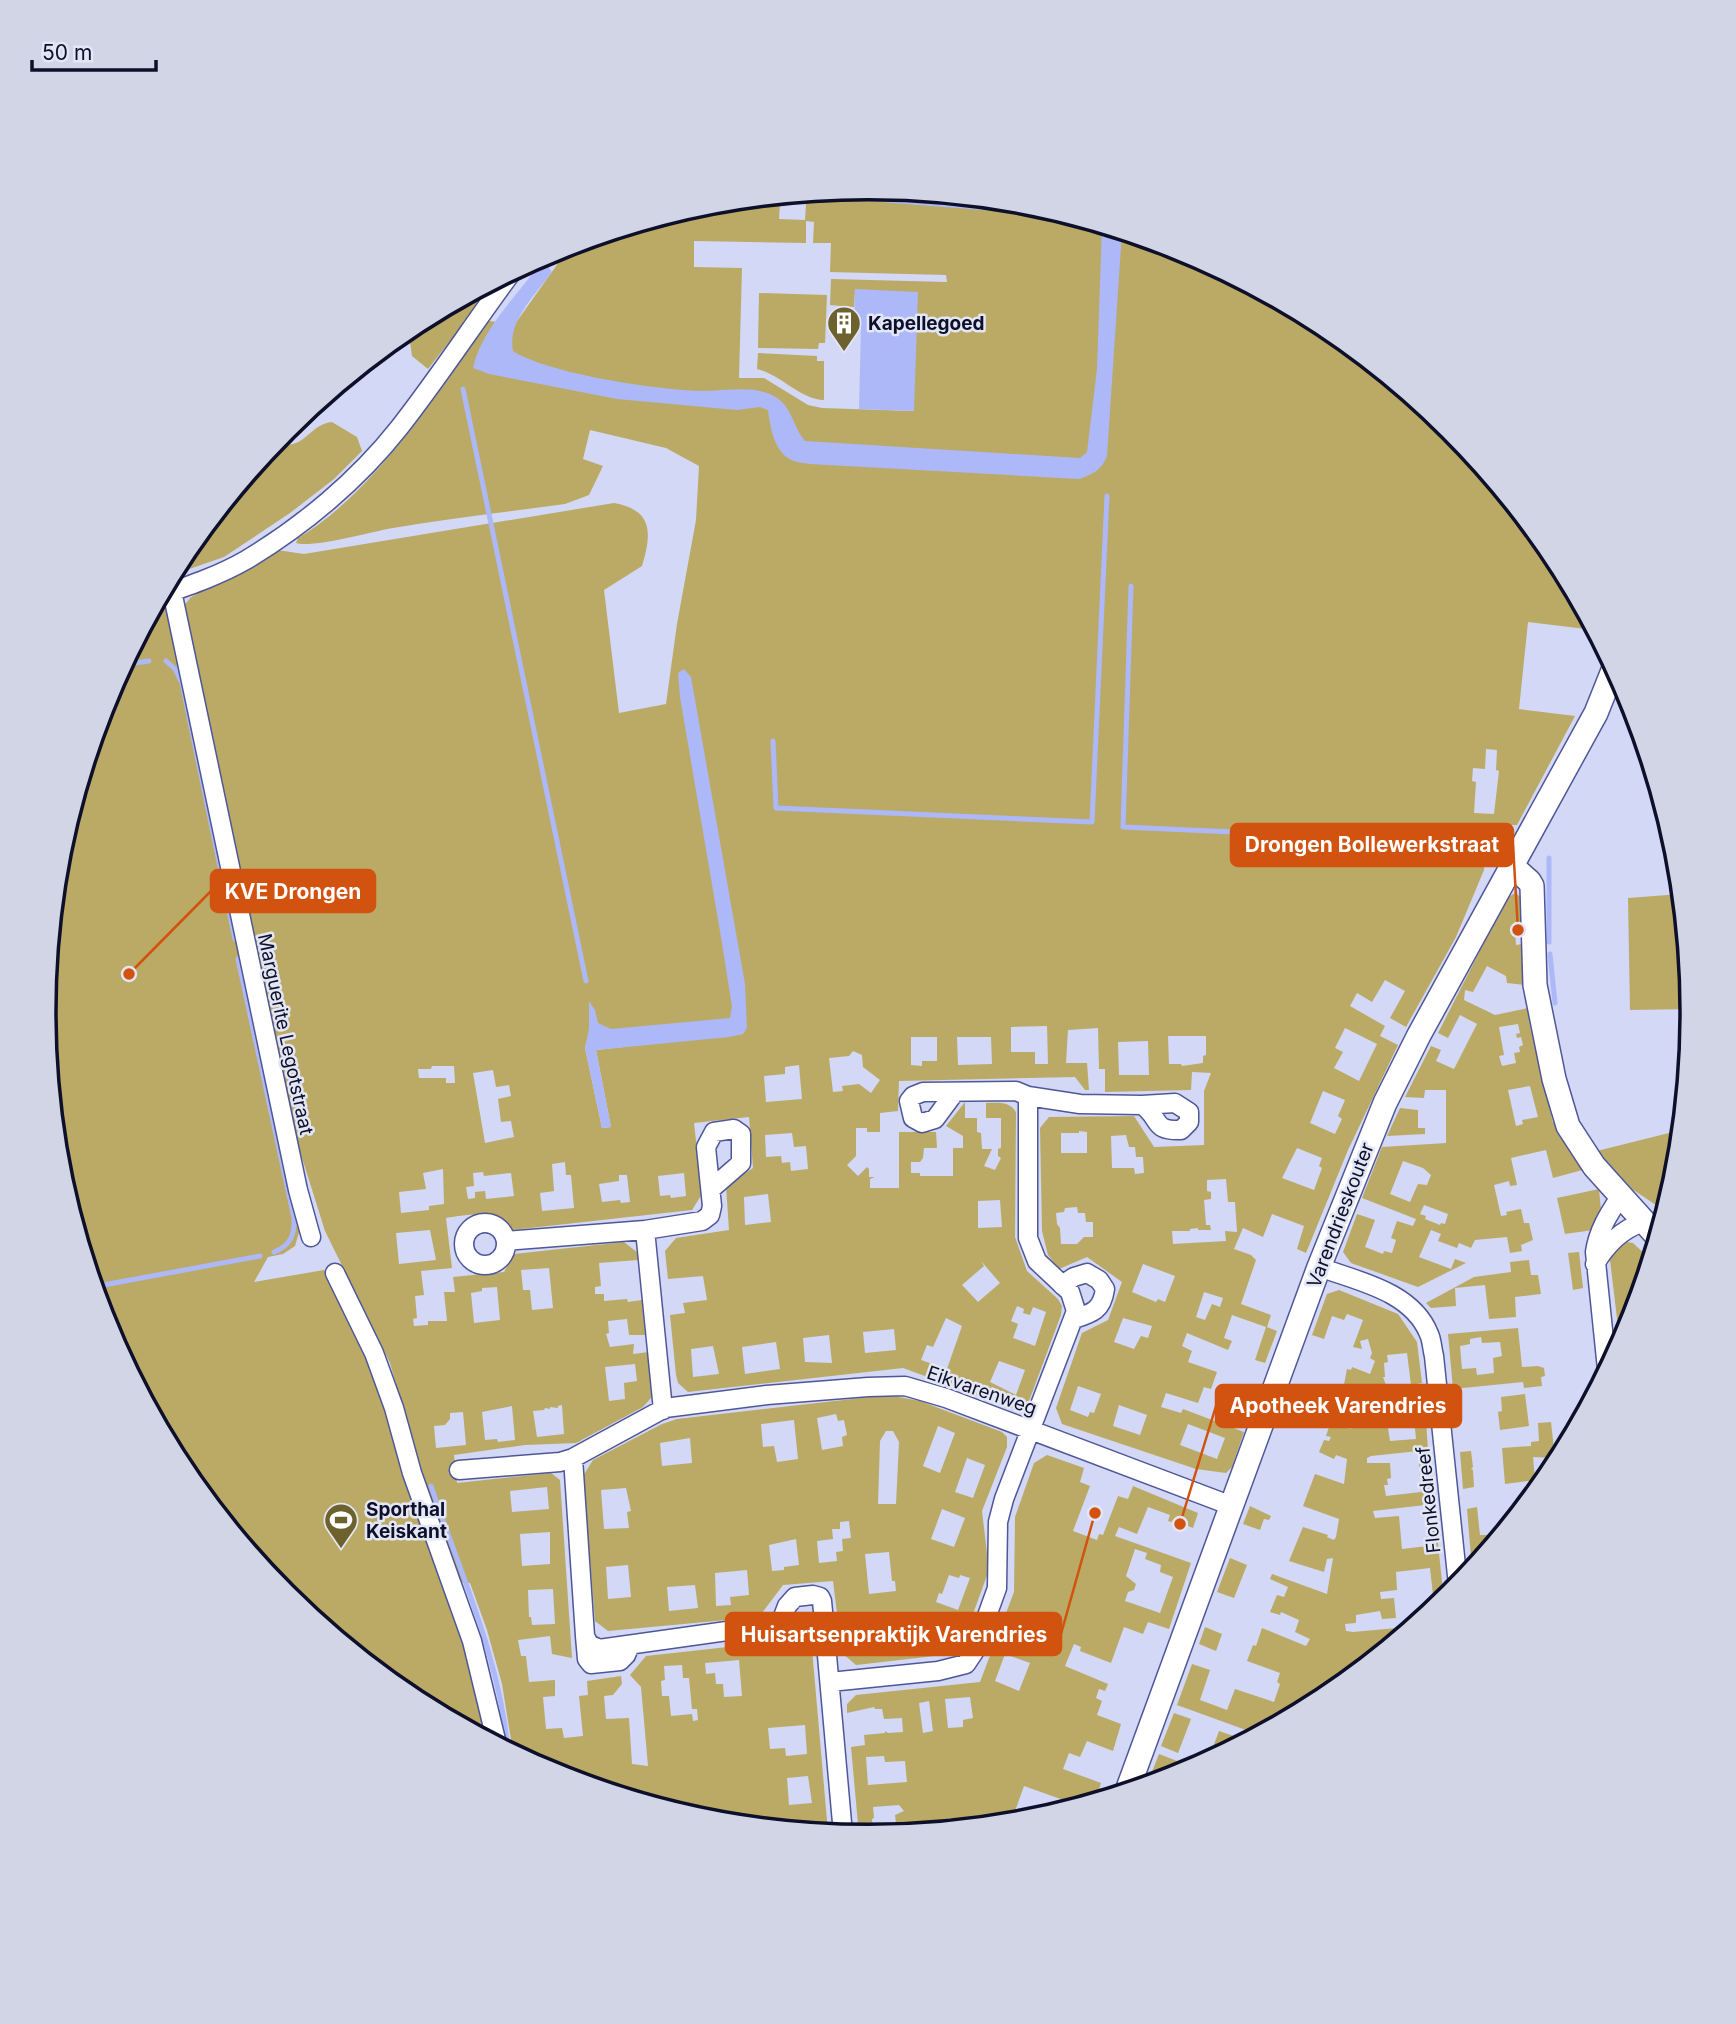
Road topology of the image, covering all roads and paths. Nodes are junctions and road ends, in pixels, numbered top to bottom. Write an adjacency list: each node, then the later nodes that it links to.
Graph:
1 (500, 289): 2 (street)
2 (175, 590)
3 (168, 601): 13 (street, Marguerite Legotstraat)
4 (1609, 681): 5 (street, Varendrieskouter)
5 (1512, 866): 10 (street); 16 (street, Varendrieskouter)
6 (955, 1092): 7 (street)
7 (1028, 1096): 8 (street); 18 (street)
8 (1142, 1105)
9 (711, 1189): 12 (street)
10 (1620, 1197): 11 (street); 15 (street)
11 (1650, 1229): 15 (street)
12 (645, 1230): 14 (street); 21 (street)
13 (311, 1237)
14 (506, 1241)
15 (1595, 1264): 20 (street)
16 (1319, 1267): 25 (street, Varendrieskouter); 26 (street, Flonkedreef)
17 (335, 1273): 30 (street)
18 (1062, 1285): 19 (street); 19 (street)
19 (1074, 1318): 22 (street)
20 (1605, 1351)
21 (663, 1410): 22 (street, Eikvarenweg); 23 (street, Eikvarenweg)
22 (1031, 1429): 25 (street, Eikvarenweg); 29 (street)
23 (573, 1458): 24 (street, Eikvarenweg); 28 (street)
24 (459, 1470)
25 (1232, 1506): 31 (street, Varendrieskouter)
26 (1456, 1570)
27 (824, 1622): 28 (street); 28 (street); 29 (street)
28 (779, 1627)
29 (830, 1682): 32 (street)
30 (493, 1732)
31 (1131, 1780)
32 (842, 1823)

